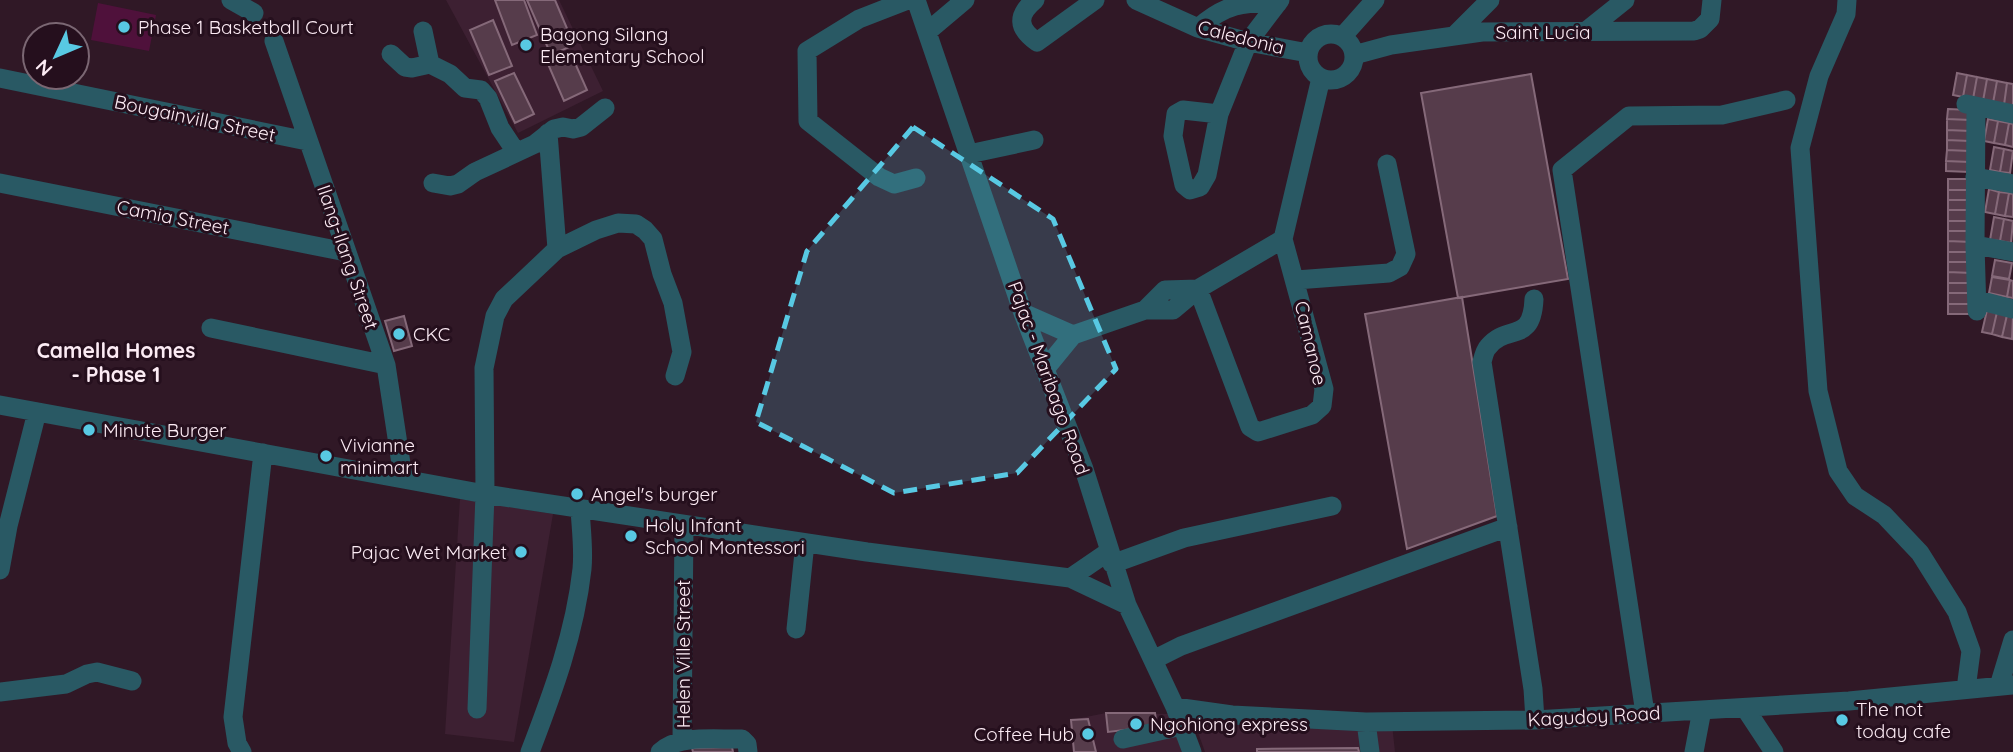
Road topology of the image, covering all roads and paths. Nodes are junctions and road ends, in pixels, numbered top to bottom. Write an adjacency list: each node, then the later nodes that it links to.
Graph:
1 (232, 0): 14 (street)
2 (908, 0): 40 (street)
3 (916, 0): 17 (street, Pajac - Maribago Road)
4 (965, 0): 17 (street)
5 (1035, 0): 6 (street)
6 (1095, 0)
7 (1136, 0): 15 (street, Caledonia)
8 (1375, 0): 20 (street)
9 (1490, 0): 19 (street)
10 (1625, 0): 18 (street)
11 (1712, 0): 18 (street, Saint Lucia)
12 (1847, 0): 78 (street)
13 (1279, 2): 15 (street); 22 (street)
14 (254, 13)
15 (1198, 28): 22 (street, Caledonia)
16 (423, 31): 26 (street)
17 (927, 32): 37 (street, Pajac - Maribago Road)
18 (1585, 32): 19 (street, Saint Lucia)
19 (1456, 34): 25 (street, Saint Lucia)
20 (1342, 37): 23 (street); 25 (street)
21 (274, 41): 35 (street, Ilang-Ilang Street)
22 (1248, 42): 23 (street, Caledonia); 31 (street)
23 (1308, 53): 28 (street)
24 (391, 54): 26 (street)
25 (1354, 55): 28 (street)
26 (430, 64): 36 (street)
27 (0, 78): 35 (street, Bougainvilla Street)
28 (1321, 78): 44 (street)
29 (1786, 100): 84 (street)
30 (605, 108): 33 (street)
31 (1219, 114)
32 (2013, 114): 39 (street)
33 (548, 134): 36 (street); 46 (street)
34 (1034, 140): 37 (street)
35 (307, 141): 48 (street, Ilang-Ilang Street)
36 (516, 152): 42 (street)
37 (969, 154): 53 (street, Pajac - Maribago Road)
38 (1387, 164): 49 (street)
39 (1975, 177): 43 (street); 45 (street)
40 (916, 178)
41 (0, 183): 48 (street, Camia Street)
42 (433, 183)
43 (2013, 184)
44 (1283, 239): 49 (street, Camanoe); 50 (street)
45 (1975, 244): 47 (street); 52 (street)
46 (557, 249): 58 (street); 63 (street)
47 (2013, 251)
48 (346, 252): 56 (street, Ilang-Ilang Street)
49 (1296, 280): 50 (street, Camanoe)
50 (1198, 289): 55 (street)
51 (1534, 299): 67 (street)
52 (2013, 309)
53 (1023, 313): 55 (street); 57 (street, Pajac - Maribago Road)
54 (211, 328): 56 (street)
55 (1073, 335): 57 (street)
56 (386, 365): 62 (street, Ilang-Ilang Street)
57 (1046, 368): 69 (street, Pajac - Maribago Road)
58 (676, 376)
59 (0, 405): 60 (street)
60 (37, 412): 61 (street); 70 (street)
61 (264, 453): 62 (street); 90 (street)
62 (403, 477): 63 (street)
63 (485, 494): 65 (street); 82 (street)
64 (1332, 506): 69 (street)
65 (580, 509): 66 (street); 91 (street)
66 (684, 525): 68 (street); 89 (street, Helen Ville Street)
67 (1508, 527): 75 (street); 85 (street)
68 (805, 543): 71 (street); 73 (street)
69 (1110, 558): 71 (street); 72 (street, Pajac - Maribago Road)
70 (0, 570)
71 (1070, 578): 72 (street)
72 (1127, 605): 75 (street, Pajac - Maribago Road)
73 (796, 629)
74 (2013, 640): 77 (street)
75 (1153, 660): 80 (street, Pajac - Maribago Road)
76 (132, 681): 79 (street)
77 (2006, 686): 78 (street, Kagudoy Road)
78 (1966, 689): 81 (street, Kagudoy Road)
79 (0, 692)
80 (1175, 706): 86 (street, Kagudoy Road); 87 (street, Pajac - Maribago Road)
81 (1745, 708): 83 (street, Kagudoy Road); 97 (street)
82 (477, 709)
83 (1702, 710): 84 (street, Kagudoy Road); 96 (street)
84 (1645, 713): 85 (street, Kagudoy Road)
85 (1535, 720): 86 (street, Kagudoy Road)
86 (1366, 722): 95 (street)
87 (1182, 726): 88 (street); 94 (street, Pajac - Maribago Road)
88 (1123, 739)
89 (682, 741): 92 (street); 93 (street)
90 (242, 752)
91 (530, 752)
92 (660, 752)
93 (748, 752)
94 (1192, 752)
95 (1370, 752)
96 (1694, 752)
97 (1774, 752)

